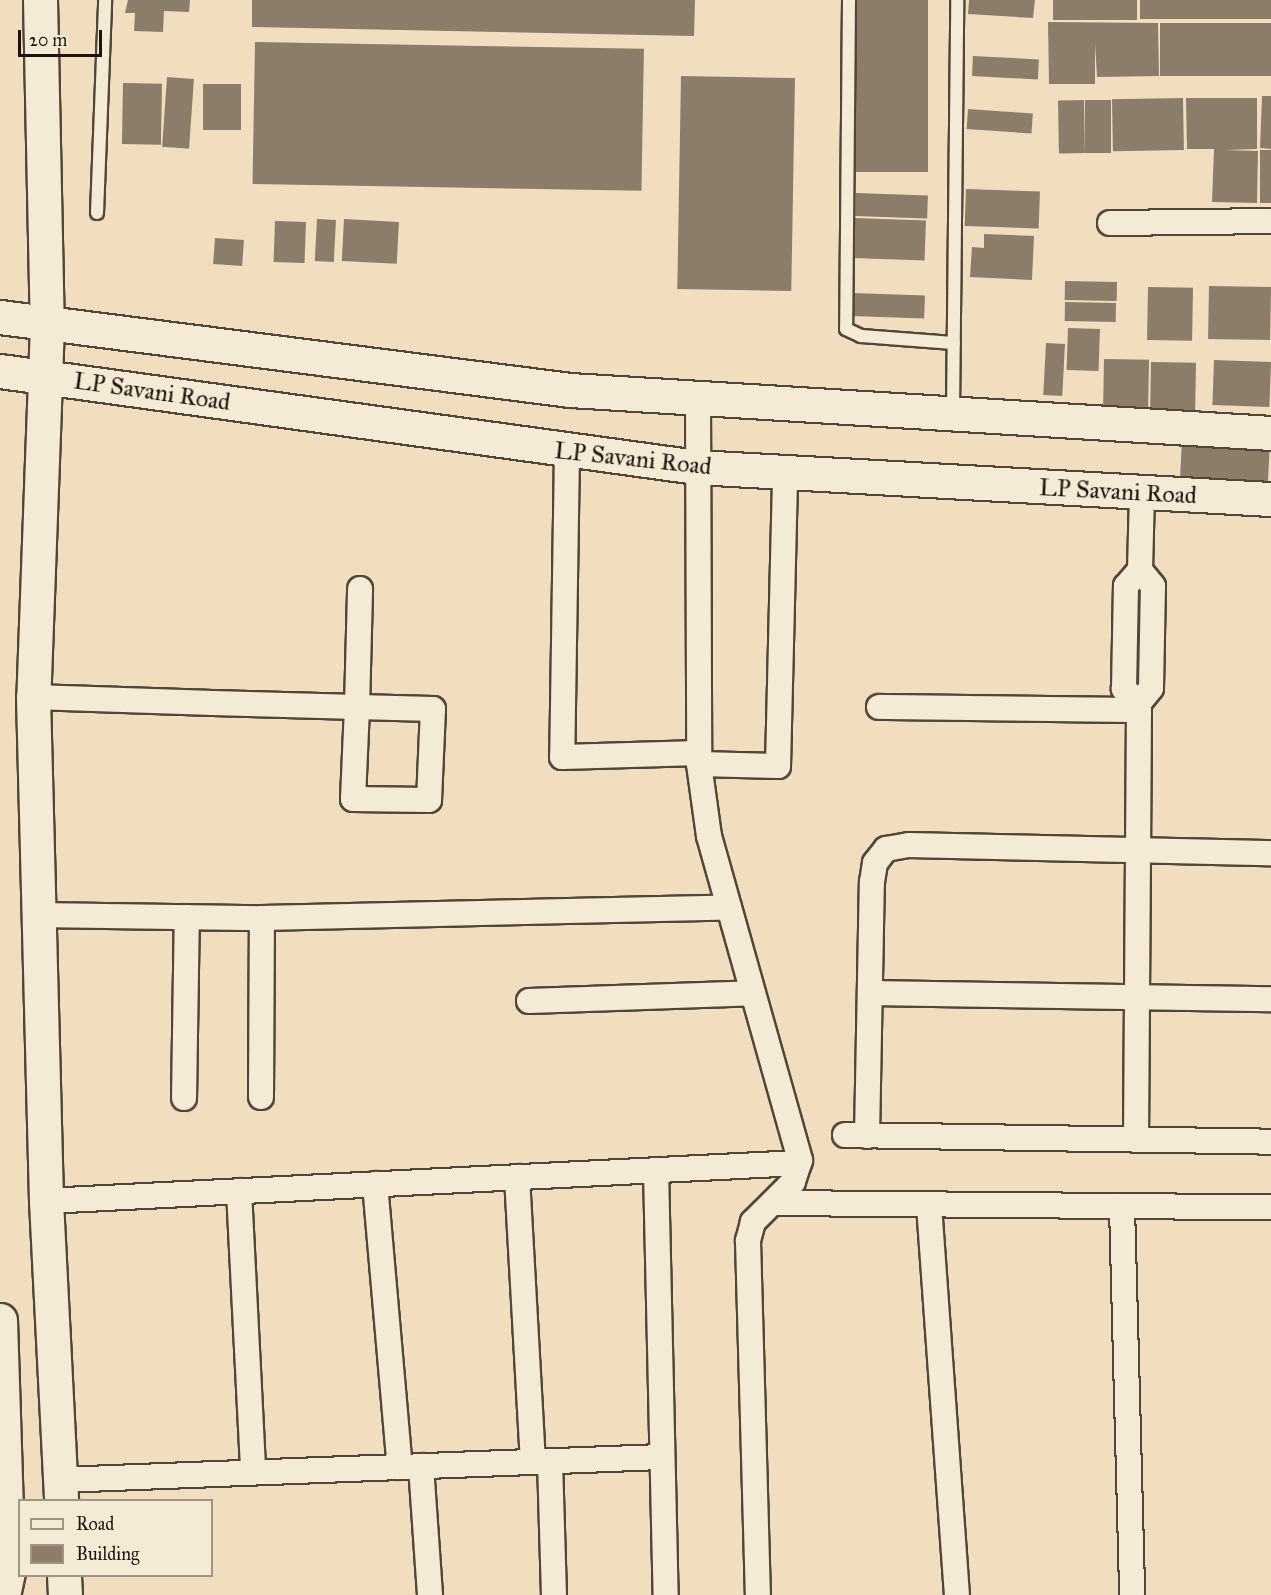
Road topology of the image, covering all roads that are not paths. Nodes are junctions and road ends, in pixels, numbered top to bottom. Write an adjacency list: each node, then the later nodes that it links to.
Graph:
1 (40, 0): 9 (main road)
2 (105, 0): 5 (lane)
3 (849, 0): 10 (lane)
4 (957, 0): 10 (lane)
5 (97, 213)
6 (1271, 221): 7 (street)
7 (1110, 223)
8 (0, 317): 9 (main road)
9 (47, 324): 12 (main road); 13 (main road)
10 (954, 343): 14 (lane)
11 (0, 371): 12 (main road, LP Savani Road)
12 (45, 377): 16 (main road, LP Savani Road); 22 (main road)
13 (698, 401): 14 (main road); 17 (street)
14 (953, 413): 15 (main road)
15 (1271, 433)
16 (567, 452): 17 (main road, LP Savani Road); 26 (street)
17 (696, 467): 18 (main road, LP Savani Road); 26 (street)
18 (785, 474): 19 (main road, LP Savani Road); 26 (street)
19 (1142, 494): 20 (main road, LP Savani Road); 23 (street)
20 (1271, 499)
21 (360, 589): 24 (street)
22 (33, 697): 24 (street); 30 (main road)
23 (1139, 706): 25 (street); 27 (street)
24 (357, 707): 24 (street)
25 (879, 707)
26 (699, 758): 29 (street)
27 (1141, 852): 28 (street); 34 (street); 35 (street)
28 (1271, 853)
29 (729, 907): 32 (street); 33 (street)
30 (36, 915): 31 (street); 47 (main road)
31 (187, 917): 32 (street); 39 (street)
32 (262, 918): 38 (street)
33 (753, 993): 37 (street); 42 (street)
34 (870, 993): 35 (street); 40 (street)
35 (1138, 997): 36 (street); 40 (street)
36 (1271, 999)
37 (529, 1001)
38 (261, 1097)
39 (184, 1098)
40 (1136, 1140): 41 (street)
41 (1271, 1142)
42 (799, 1163): 43 (street); 48 (street)
43 (656, 1170): 44 (street); 53 (street)
44 (517, 1177): 45 (street); 54 (street)
45 (375, 1184): 46 (street); 55 (street)
46 (239, 1191): 47 (street); 56 (street)
47 (46, 1201): 57 (main road)
48 (773, 1203): 49 (street); 64 (street)
49 (929, 1205): 50 (street); 65 (street)
50 (1122, 1206): 51 (street); 66 (street)
51 (1271, 1207)
52 (0, 1320): 59 (main road)
53 (662, 1457): 54 (street); 63 (street)
54 (542, 1462): 55 (street); 62 (street)
55 (410, 1466): 56 (street); 61 (street)
56 (254, 1472): 57 (street)
57 (60, 1490)
58 (64, 1577): 60 (main road)
59 (3, 1595)
60 (65, 1595)
61 (430, 1595)
62 (554, 1595)
63 (666, 1595)
64 (758, 1595)
65 (957, 1595)
66 (1132, 1595)

